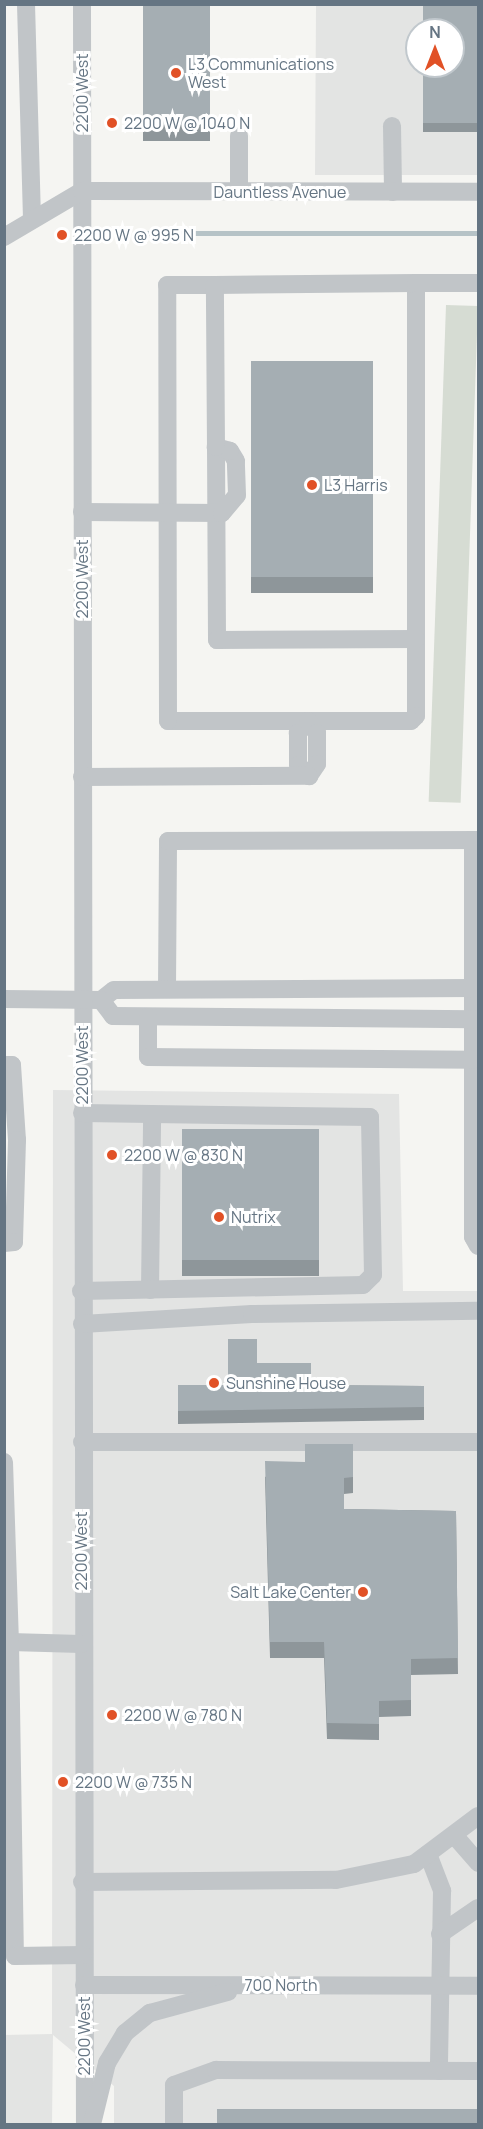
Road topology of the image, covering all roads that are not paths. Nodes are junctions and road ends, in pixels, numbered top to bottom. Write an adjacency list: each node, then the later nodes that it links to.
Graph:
1 (26, 4): 9 (street)
2 (82, 4): 5 (street, 2200 West)
3 (392, 126): 7 (street)
4 (239, 136): 6 (street)
5 (82, 191): 6 (street, Dauntless Avenue); 9 (street); 14 (street, 2200 West)
6 (239, 192): 7 (street, Dauntless Avenue)
7 (393, 192): 8 (street, Dauntless Avenue)
8 (478, 192)
9 (32, 220): 10 (street)
10 (4, 237)
11 (416, 283): 12 (street); 13 (street); 17 (street)
12 (478, 283)
13 (215, 285): 15 (street); 16 (street)
14 (82, 512): 15 (street); 19 (street, 2200 West)
15 (166, 512): 16 (street); 18 (street)
16 (216, 512): 17 (street)
17 (416, 639): 18 (street)
18 (308, 721): 19 (street)
19 (82, 777): 24 (street, 2200 West)
20 (476, 841): 21 (street); 22 (street)
21 (473, 988): 22 (street); 27 (street)
22 (167, 989): 25 (street)
23 (4, 999): 24 (street)
24 (82, 999): 25 (street); 30 (street, 2200 West)
25 (101, 1000): 26 (street)
26 (148, 1017): 27 (street); 28 (street)
27 (473, 1019): 28 (street)
28 (473, 1059): 33 (street)
29 (4, 1065): 32 (street)
30 (82, 1113): 31 (street); 35 (street, 2200 West)
31 (152, 1114): 34 (street); 34 (street)
32 (4, 1243)
33 (478, 1246)
34 (150, 1290): 35 (street)
35 (81, 1291): 37 (street, 2200 West)
36 (478, 1311): 37 (street)
37 (82, 1324): 38 (street, 2200 West)
38 (82, 1442): 39 (street); 43 (street, 2200 West)
39 (478, 1442)
40 (4, 1462): 41 (street)
41 (5, 1543): 42 (street)
42 (10, 1642): 43 (street); 44 (street)
43 (81, 1644): 49 (street, 2200 West)
44 (8, 1689): 52 (street)
45 (478, 1816): 46 (street)
46 (454, 1835): 47 (street); 48 (street)
47 (428, 1854): 49 (street); 51 (street)
48 (478, 1863)
49 (82, 1882): 53 (street, 2200 West)
50 (478, 1908): 51 (street)
51 (440, 1934): 56 (street)
52 (10, 1955): 53 (street)
53 (83, 1955): 54 (street, 2200 West)
54 (84, 1985): 55 (street, 700 North); 60 (street, 2200 West)
55 (252, 1985): 56 (street, 700 North); 61 (street)
56 (441, 1986): 57 (street, 700 North); 58 (street)
57 (478, 1986)
58 (439, 2071): 59 (street); 62 (street)
59 (478, 2071)
60 (85, 2124)
61 (92, 2124)
62 (174, 2124)

